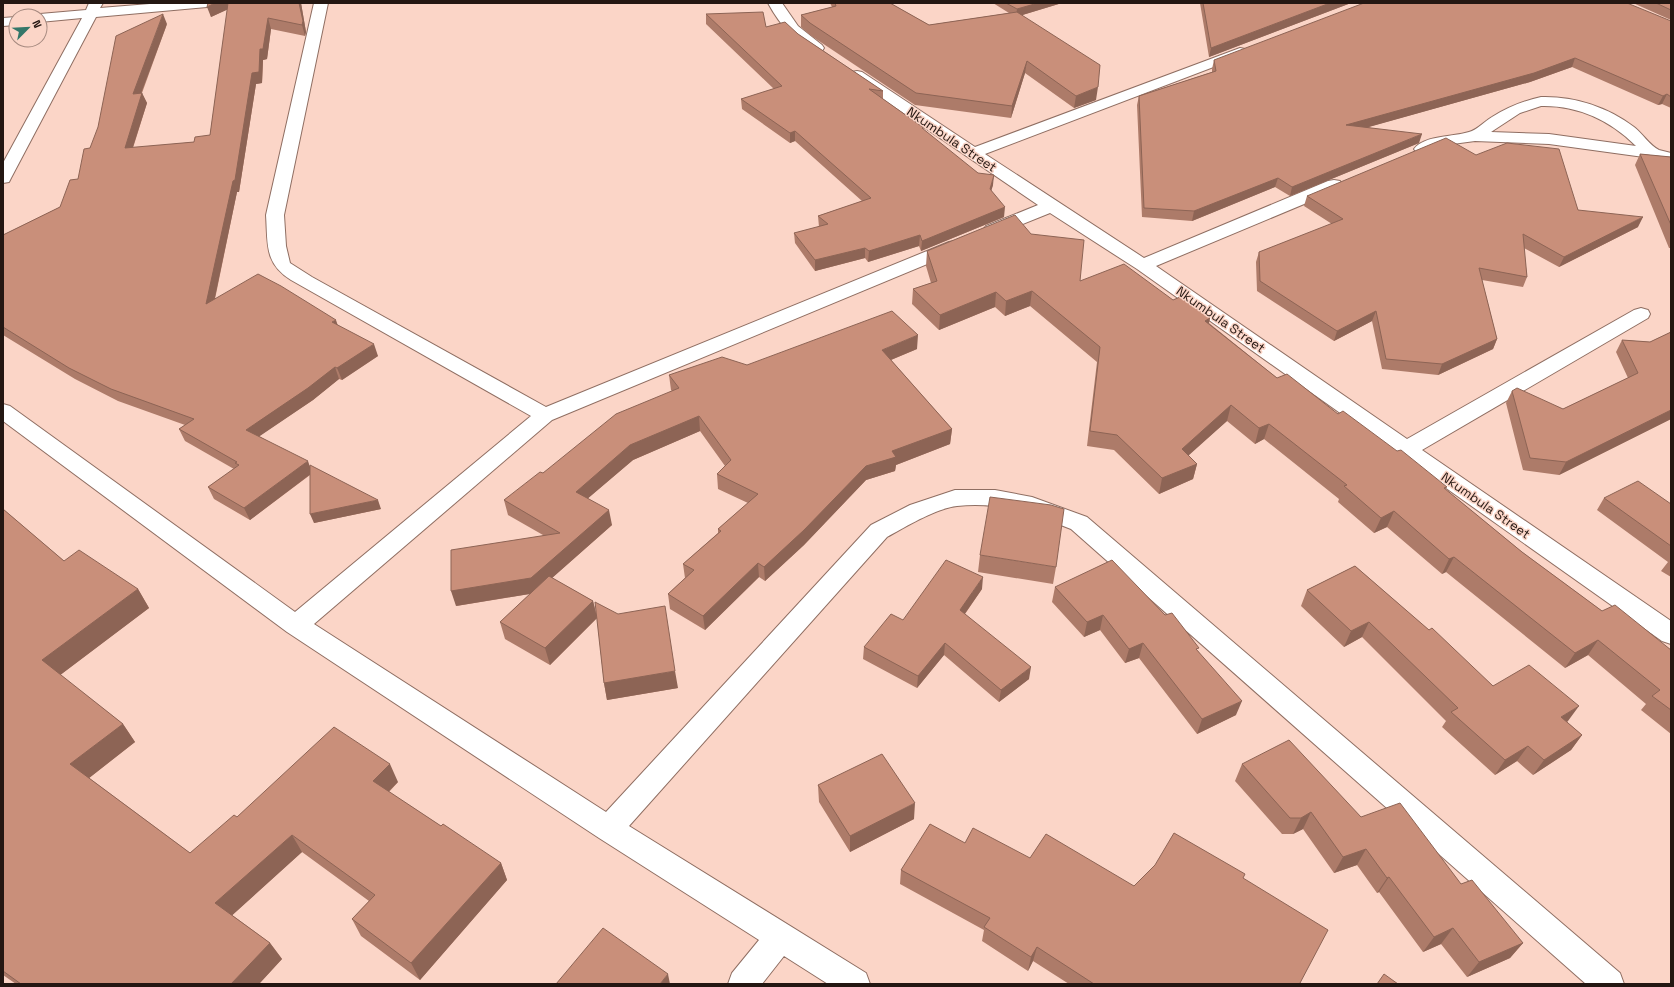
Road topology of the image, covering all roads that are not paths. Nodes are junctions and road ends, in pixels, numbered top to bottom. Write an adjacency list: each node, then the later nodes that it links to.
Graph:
1 (207, 3): 4 (street)
2 (321, 3): 18 (street)
3 (775, 3): 8 (street, Nkumbula Street)
4 (94, 8): 5 (street); 12 (street)
5 (48, 17)
6 (1250, 48): 8 (street)
7 (1475, 136): 9 (street); 9 (street); 10 (street)
8 (974, 153): 14 (street, Nkumbula Street)
9 (1652, 153): 11 (street)
10 (1404, 156)
11 (1671, 158)
12 (3, 178)
13 (1346, 180): 15 (street)
14 (1051, 206): 15 (street, Nkumbula Street); 18 (street)
15 (1143, 265): 19 (street, Nkumbula Street)
16 (1640, 314): 19 (street)
17 (3, 411): 20 (street)
18 (546, 415): 20 (street)
19 (1407, 449): 21 (street, Nkumbula Street)
20 (296, 624): 22 (street)
21 (1671, 634)
22 (608, 829): 23 (street); 26 (street)
23 (780, 937): 24 (street); 25 (street)
24 (743, 984)
25 (855, 984)
26 (1608, 984)

